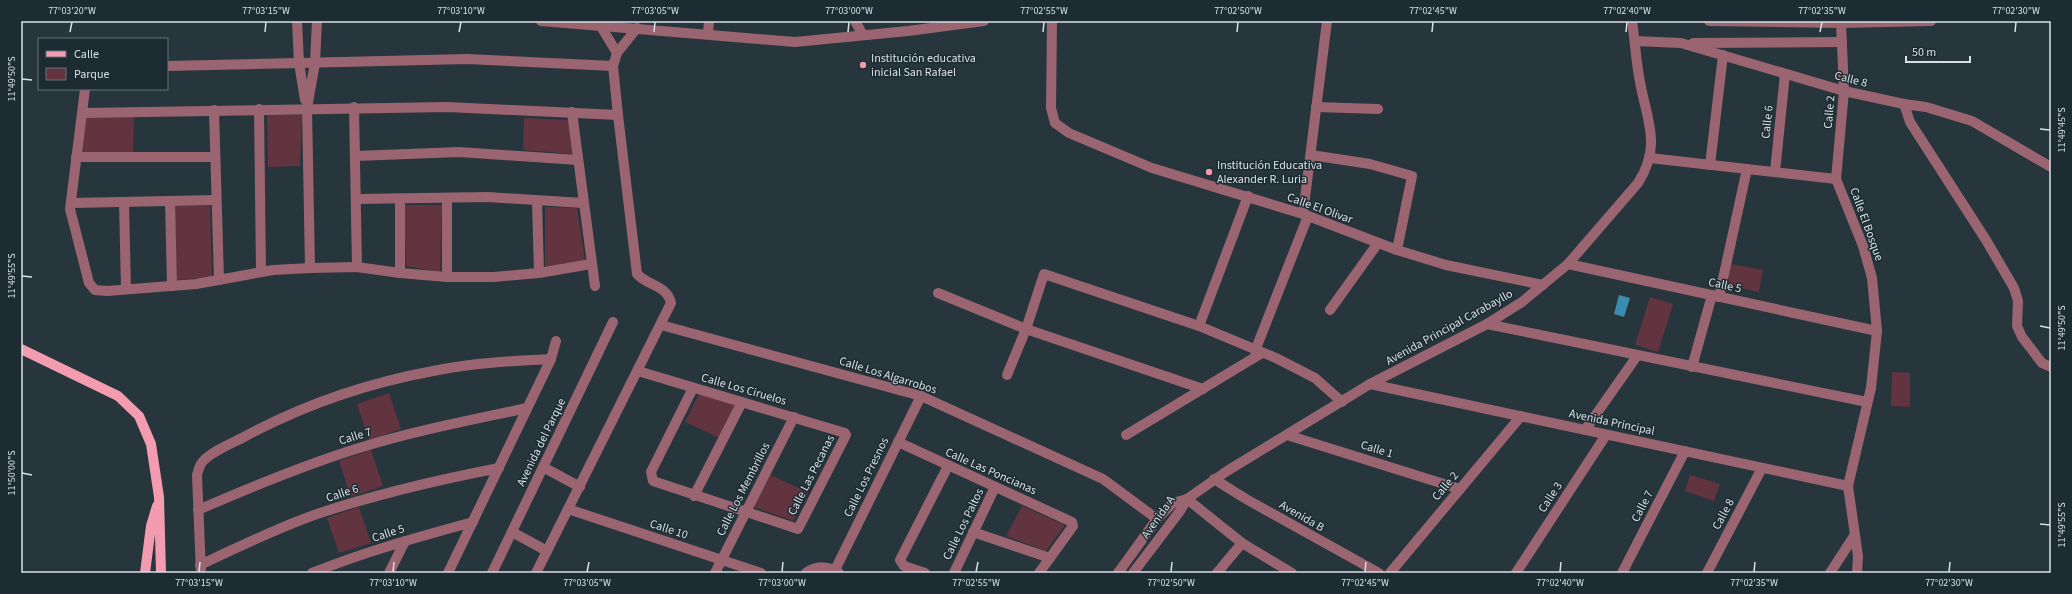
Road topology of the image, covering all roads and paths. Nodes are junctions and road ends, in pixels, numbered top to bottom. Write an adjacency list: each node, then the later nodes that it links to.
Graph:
1 (297, 21): 25 (street)
2 (317, 21): 26 (street)
3 (541, 21): 13 (street)
4 (709, 21): 18 (street)
5 (855, 21): 19 (street)
6 (984, 21): 15 (street)
7 (1052, 21): 53 (street, Calle El Olivar)
8 (1327, 21): 35 (street)
9 (1632, 21): 20 (street, Avenida Principal Carabayllo)
10 (1709, 21): 11 (street)
11 (1806, 21): 14 (street)
12 (1931, 21): 14 (street)
13 (600, 23): 17 (street); 23 (street)
14 (1841, 23): 21 (street, Calle 2)
15 (920, 25): 16 (street)
16 (908, 26): 19 (street)
17 (637, 28): 18 (street); 23 (street)
18 (708, 34): 19 (street)
19 (864, 35)
20 (1635, 41): 22 (street, Calle 8); 46 (street, Avenida Principal Carabayllo)
21 (1842, 42): 22 (street); 31 (street, Calle 2)
22 (1680, 43): 24 (street, Calle 8)
23 (617, 53): 28 (street)
24 (1723, 55): 29 (street, Calle 8); 48 (street)
25 (299, 63): 26 (street); 27 (street); 34 (street)
26 (315, 63): 28 (street); 34 (street)
27 (168, 66)
28 (613, 66): 41 (street)
29 (1785, 74): 31 (street, Calle 8); 51 (street, Calle 6)
30 (86, 90): 40 (street)
31 (1844, 91): 32 (street, Calle 8); 52 (street, Calle 2)
32 (1904, 104): 49 (street, Calle 8); 94 (street)
33 (354, 107): 34 (street); 39 (street); 44 (street)
34 (307, 108): 36 (street); 69 (street)
35 (1316, 108): 37 (street); 42 (street)
36 (259, 109): 38 (street); 70 (street)
37 (1378, 109)
38 (214, 110): 40 (street); 43 (street)
39 (572, 112): 41 (street); 47 (street)
40 (82, 113): 45 (street)
41 (618, 116): 84 (street)
42 (1310, 155): 63 (street); 65 (street)
43 (214, 156): 45 (street); 56 (street)
44 (356, 156): 47 (street); 57 (street)
45 (76, 158): 61 (street)
46 (1650, 158): 48 (street, Calle El Bosque); 67 (street, Avenida Principal Carabayllo)
47 (578, 160): 62 (street)
48 (1710, 165): 50 (street, Calle El Bosque)
49 (2051, 167)
50 (1747, 169): 51 (street, Calle El Bosque); 80 (street)
51 (1775, 172): 52 (street, Calle El Bosque)
52 (1836, 179): 87 (street, Calle El Bosque)
53 (1248, 196): 63 (street, Calle El Olivar); 85 (street)
54 (447, 198): 55 (street); 59 (street); 73 (street)
55 (400, 199): 57 (street); 71 (street)
56 (216, 200): 58 (street); 74 (street)
57 (356, 200): 68 (street)
58 (170, 201): 60 (street); 76 (street)
59 (537, 201): 62 (street); 72 (street)
60 (124, 202): 61 (street); 78 (street)
61 (71, 203): 78 (street)
62 (584, 203): 66 (street)
63 (1306, 215): 64 (street, Calle El Olivar); 90 (street)
64 (1378, 243): 65 (street, Calle El Olivar); 81 (street)
65 (1397, 250): 75 (street, Calle El Olivar)
66 (591, 264): 72 (street); 77 (street)
67 (1568, 264): 75 (street, Avenida Principal Carabayllo); 80 (street, Calle 5)
68 (357, 267): 69 (street); 71 (street)
69 (310, 268): 70 (street)
70 (261, 272): 74 (street)
71 (400, 273): 73 (street)
72 (539, 273): 73 (street)
73 (447, 277)
74 (219, 280): 76 (street)
75 (1543, 285): 83 (street, Avenida Principal Carabayllo)
76 (172, 286): 78 (street)
77 (595, 286)
78 (126, 290)
79 (938, 293): 86 (street)
80 (1715, 296): 87 (street, Calle 5); 93 (street)
81 (1330, 310)
82 (613, 322): 115 (street, Avenida del Parque)
83 (1487, 324): 91 (street); 97 (street, Avenida Principal Carabayllo)
84 (661, 325): 95 (street); 100 (street, Calle Los Algarrobos)
85 (1199, 326): 86 (street); 90 (street)
86 (1026, 329): 96 (street); 99 (street)
87 (1877, 331): 103 (street, Calle El Bosque)
88 (556, 341): 92 (street)
89 (21, 349): 123 (main road)
90 (1258, 352): 99 (street); 102 (street)
91 (1637, 356): 93 (street); 107 (street)
92 (550, 359): 104 (street); 127 (street)
93 (1692, 367): 103 (street)
94 (2051, 367)
95 (638, 371): 98 (street, Calle Los Ciruelos); 120 (street)
96 (1007, 375)
97 (1370, 384): 102 (street, Avenida Principal Carabayllo); 105 (street, Avenida Principal)
98 (693, 388): 101 (street, Calle Los Ciruelos); 124 (street)
99 (1203, 389): 109 (street)
100 (921, 396): 112 (street, Calle Los Presnos); 129 (street, Calle Los Algarrobos)
101 (742, 402): 106 (street, Calle Los Ciruelos); 124 (street)
102 (1342, 402): 110 (street, Avenida Principal Carabayllo)
103 (1867, 402): 119 (street, Calle El Bosque)
104 (527, 408): 116 (street); 127 (street, Calle 7)
105 (1521, 416): 107 (street, Avenida Principal); 122 (street, Calle 2)
106 (794, 417): 108 (street, Calle Los Ciruelos); 128 (street, Calle Los Membrillos)
107 (1586, 430): 111 (street, Avenida Principal)
108 (843, 432): 128 (street, Calle Las Pecanas)
109 (1126, 435)
110 (1287, 435): 118 (street, Avenida Principal Carabayllo); 122 (street, Calle 1)
111 (1606, 435): 113 (street, Avenida Principal); 162 (street, Calle 3)
112 (898, 442): 114 (street, Calle Las Poncianas); 141 (street, Calle Los Presnos)
113 (1685, 451): 117 (street, Avenida Principal); 163 (street, Calle 7)
114 (948, 466): 121 (street, Calle Las Poncianas); 153 (street)
115 (543, 467): 120 (street); 131 (street, Avenida del Parque)
116 (499, 468): 130 (street); 140 (street, Calle 6)
117 (1762, 468): 119 (street, Avenida Principal); 164 (street, Calle 8)
118 (1214, 479): 125 (street, Avenida Principal Carabayllo); 160 (street, Avenida B)
119 (1848, 486): 133 (street, Calle El Bosque)
120 (580, 487): 126 (street)
121 (995, 487): 132 (street, Calle Los Paltos); 137 (street, Calle Las Poncianas)
122 (1460, 489): 161 (street, Calle 2)
123 (160, 496): 142 (main road); 143 (main road)
124 (694, 496): 128 (street)
125 (1187, 499): 129 (street, Avenida A); 135 (street); 157 (street, Avenida A)
126 (568, 509): 136 (street); 138 (street, Calle 10)
127 (198, 510): 140 (street)
128 (745, 513): 138 (street, Calle Los Membrillos)
129 (1157, 519): 156 (street, Avenida A)
130 (473, 522): 134 (street, Calle 5); 147 (street)
131 (512, 532): 136 (street); 148 (street, Avenida del Parque)
132 (973, 532): 137 (street); 154 (street, Calle Los Paltos)
133 (1854, 536): 165 (street); 166 (street, Calle El Bosque)
134 (405, 541): 139 (street, Calle 5); 146 (street)
135 (1242, 543): 158 (street); 159 (street)
136 (547, 551): 149 (street)
137 (1050, 558): 155 (street)
138 (721, 560): 150 (street, Calle Los Membrillos); 151 (street, Calle 10)
139 (337, 563): 144 (street, Calle 5); 145 (street)
140 (200, 569)
141 (837, 572): 152 (street)
142 (146, 573)
143 (161, 573)
144 (312, 573)
145 (333, 573)
146 (389, 573)
147 (448, 573)
148 (492, 573)
149 (536, 573)
150 (714, 573)
151 (761, 573)
152 (806, 573)
153 (925, 573)
154 (954, 573)
155 (1040, 573)
156 (1118, 573)
157 (1133, 573)
158 (1216, 573)
159 (1292, 573)
160 (1379, 573)
161 (1390, 573)
162 (1516, 573)
163 (1622, 573)
164 (1707, 573)
165 (1830, 573)
166 (1857, 573)

